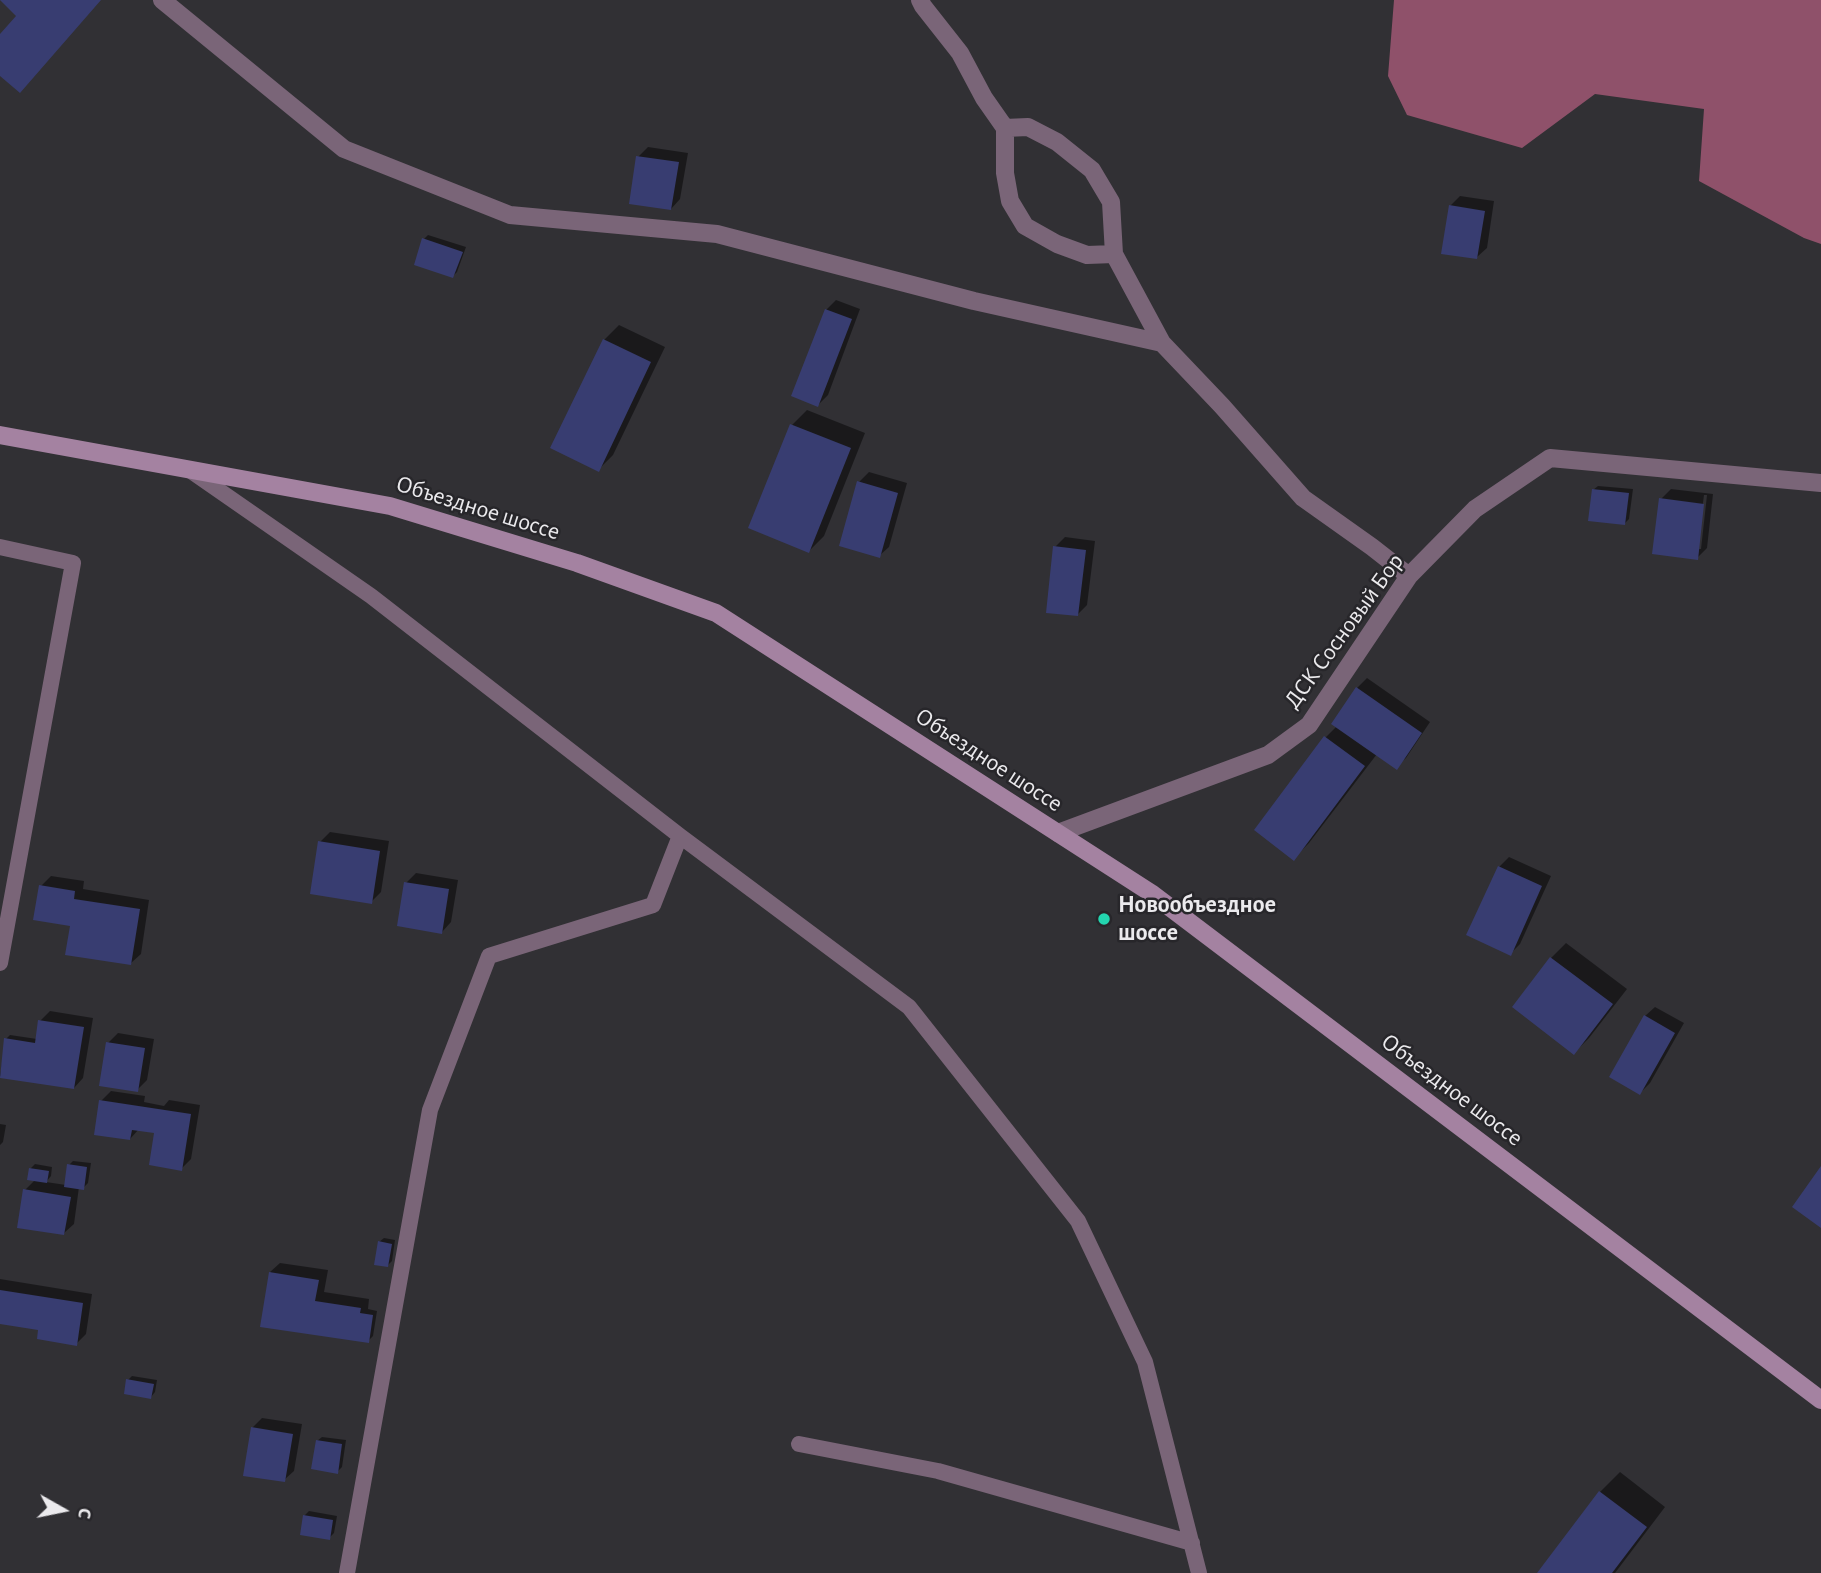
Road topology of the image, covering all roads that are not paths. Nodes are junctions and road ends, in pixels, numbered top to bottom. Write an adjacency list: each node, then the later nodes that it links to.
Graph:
1 (162, 0): 5 (street)
2 (920, 0): 3 (street)
3 (1005, 128): 4 (street); 4 (street)
4 (1114, 254): 5 (street)
5 (1162, 343): 10 (street)
6 (0, 435): 7 (main road, Объездное шоссе)
7 (189, 469): 11 (main road, Объездное шоссе); 12 (lane)
8 (1821, 483): 10 (street, ДСК Сосновый Бор)
9 (0, 547): 13 (lane)
10 (1409, 576): 11 (street, ДСК Сосновый Бор)
11 (1058, 833): 14 (main road, Объездное шоссе)
12 (680, 836): 16 (lane); 17 (lane)
13 (0, 963)
14 (1821, 1400)
15 (799, 1444): 16 (lane)
16 (1192, 1543): 18 (lane)
17 (347, 1573)
18 (1199, 1573)

